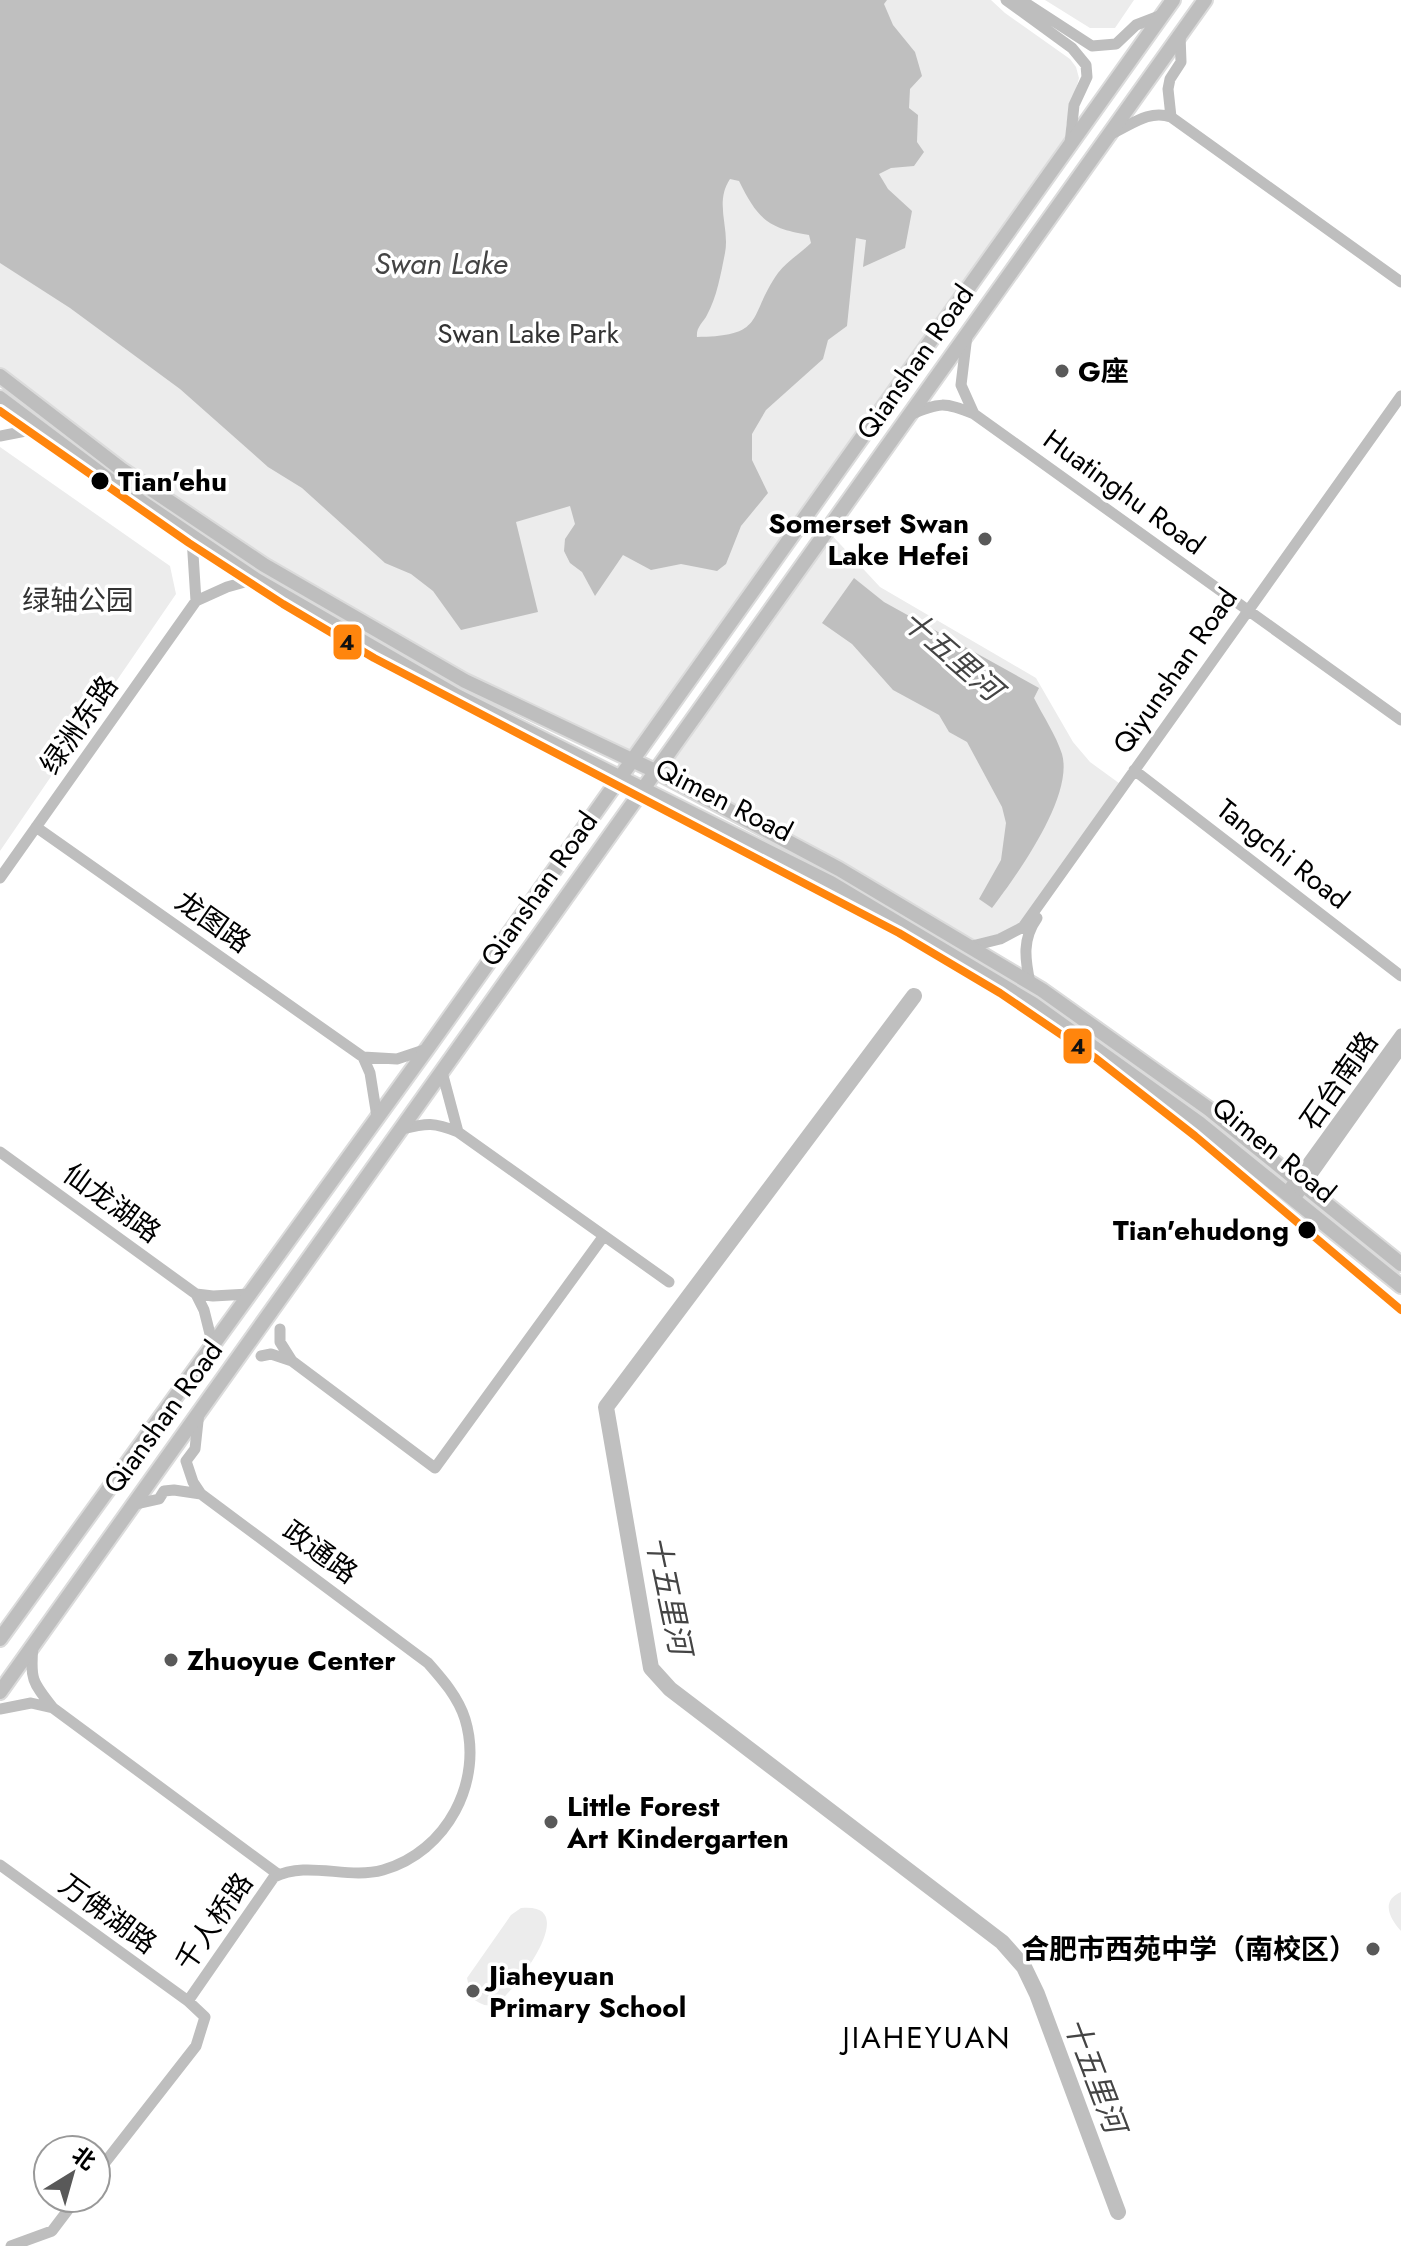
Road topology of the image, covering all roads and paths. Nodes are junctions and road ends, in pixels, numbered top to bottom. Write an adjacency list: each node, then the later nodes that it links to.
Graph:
1 (1006, 0): 9 (street)
2 (1021, 0): 5 (street)
3 (1173, 0): 5 (main road, Qianshan Road)
4 (1205, 0): 6 (main road, Qianshan Road)
5 (1162, 14): 9 (main road, Qianshan Road)
6 (1180, 35): 7 (street); 8 (main road, Qianshan Road)
7 (1171, 117): 8 (street); 10 (street)
8 (1109, 135): 11 (main road, Qianshan Road)
9 (1070, 144): 25 (main road, Qianshan Road)
10 (1401, 282)
11 (968, 333): 16 (street); 17 (main road, Qianshan Road)
12 (0, 376): 25 (main road, Qimen Road)
13 (1401, 396): 23 (street, Qiyunshan Road)
14 (0, 398): 18 (main road, Qimen Road)
15 (1401, 408): 23 (street)
16 (974, 414): 17 (street, Huatinghu Road); 23 (street, Huatinghu Road)
17 (910, 415): 27 (main road, Qianshan Road)
18 (41, 428): 19 (street); 20 (main road, Qimen Road)
19 (0, 436)
20 (192, 538): 21 (main road, Qimen Road); 22 (street)
21 (255, 579): 22 (street); 28 (main road, Qimen Road)
22 (196, 601): 30 (street, 绿洲东路)
23 (1251, 613): 24 (street, Huatinghu Road); 26 (street, Qiyunshan Road)
24 (1401, 720)
25 (632, 761): 27 (main road, Qimen Road); 28 (main road, Qianshan Road)
26 (1139, 770): 32 (street, Qiyunshan Road); 33 (street, Tangchi Road); 34 (street, Tangchi Road); 35 (street)
27 (655, 771): 29 (main road, Qianshan Road); 32 (main road, Qimen Road)
28 (621, 777): 29 (main road, Qimen Road); 37 (main road, Qianshan Road)
29 (643, 788): 40 (main road, Qianshan Road); 46 (main road, Qimen Road)
30 (36, 827): 31 (street, 绿洲东路); 39 (street, 龙图路)
31 (0, 878)
32 (968, 947): 35 (main road, Qimen Road)
33 (1401, 968)
34 (1401, 976)
35 (1030, 983): 45 (main road, Qimen Road)
36 (1401, 1034): 45 (street, 石台南路)
37 (427, 1049): 39 (street); 41 (main road, Qianshan Road)
38 (1401, 1049): 45 (street, 石台南路)
39 (363, 1057): 41 (street)
40 (442, 1072): 42 (main road, Qianshan Road); 43 (street)
41 (377, 1117): 52 (main road, Qianshan Road)
42 (402, 1129): 43 (street); 57 (main road, Qianshan Road)
43 (458, 1132): 47 (street)
44 (0, 1152): 51 (street, 仙龙湖路)
45 (1300, 1183): 46 (street, 石台南路); 48 (main road, Qimen Road)
46 (1290, 1196): 50 (main road, Qimen Road)
47 (603, 1237): 49 (street); 56 (street)
48 (1401, 1264)
49 (669, 1282)
50 (1401, 1286)
51 (196, 1294): 52 (street); 54 (street)
52 (249, 1294): 54 (main road, Qianshan Road)
53 (280, 1329): 56 (street)
54 (213, 1346): 60 (main road, Qianshan Road)
55 (261, 1356): 56 (street)
56 (292, 1361)
57 (199, 1412): 58 (street); 59 (main road, Qianshan Road)
58 (201, 1494): 59 (street); 62 (street, 政通路)
59 (131, 1505): 61 (main road, Qianshan Road)
60 (0, 1639)
61 (33, 1645): 63 (main road, Qianshan Road); 64 (street)
62 (411, 1648): 67 (street, 千人桥路)
63 (0, 1692)
64 (53, 1708): 65 (street); 67 (street)
65 (0, 1709)
66 (0, 1865): 68 (street, 万佛湖路)
67 (279, 1875): 68 (street, 千人桥路)
68 (188, 2001): 69 (street)
69 (112, 2154)
70 (65, 2214): 71 (street)
71 (11, 2246)

